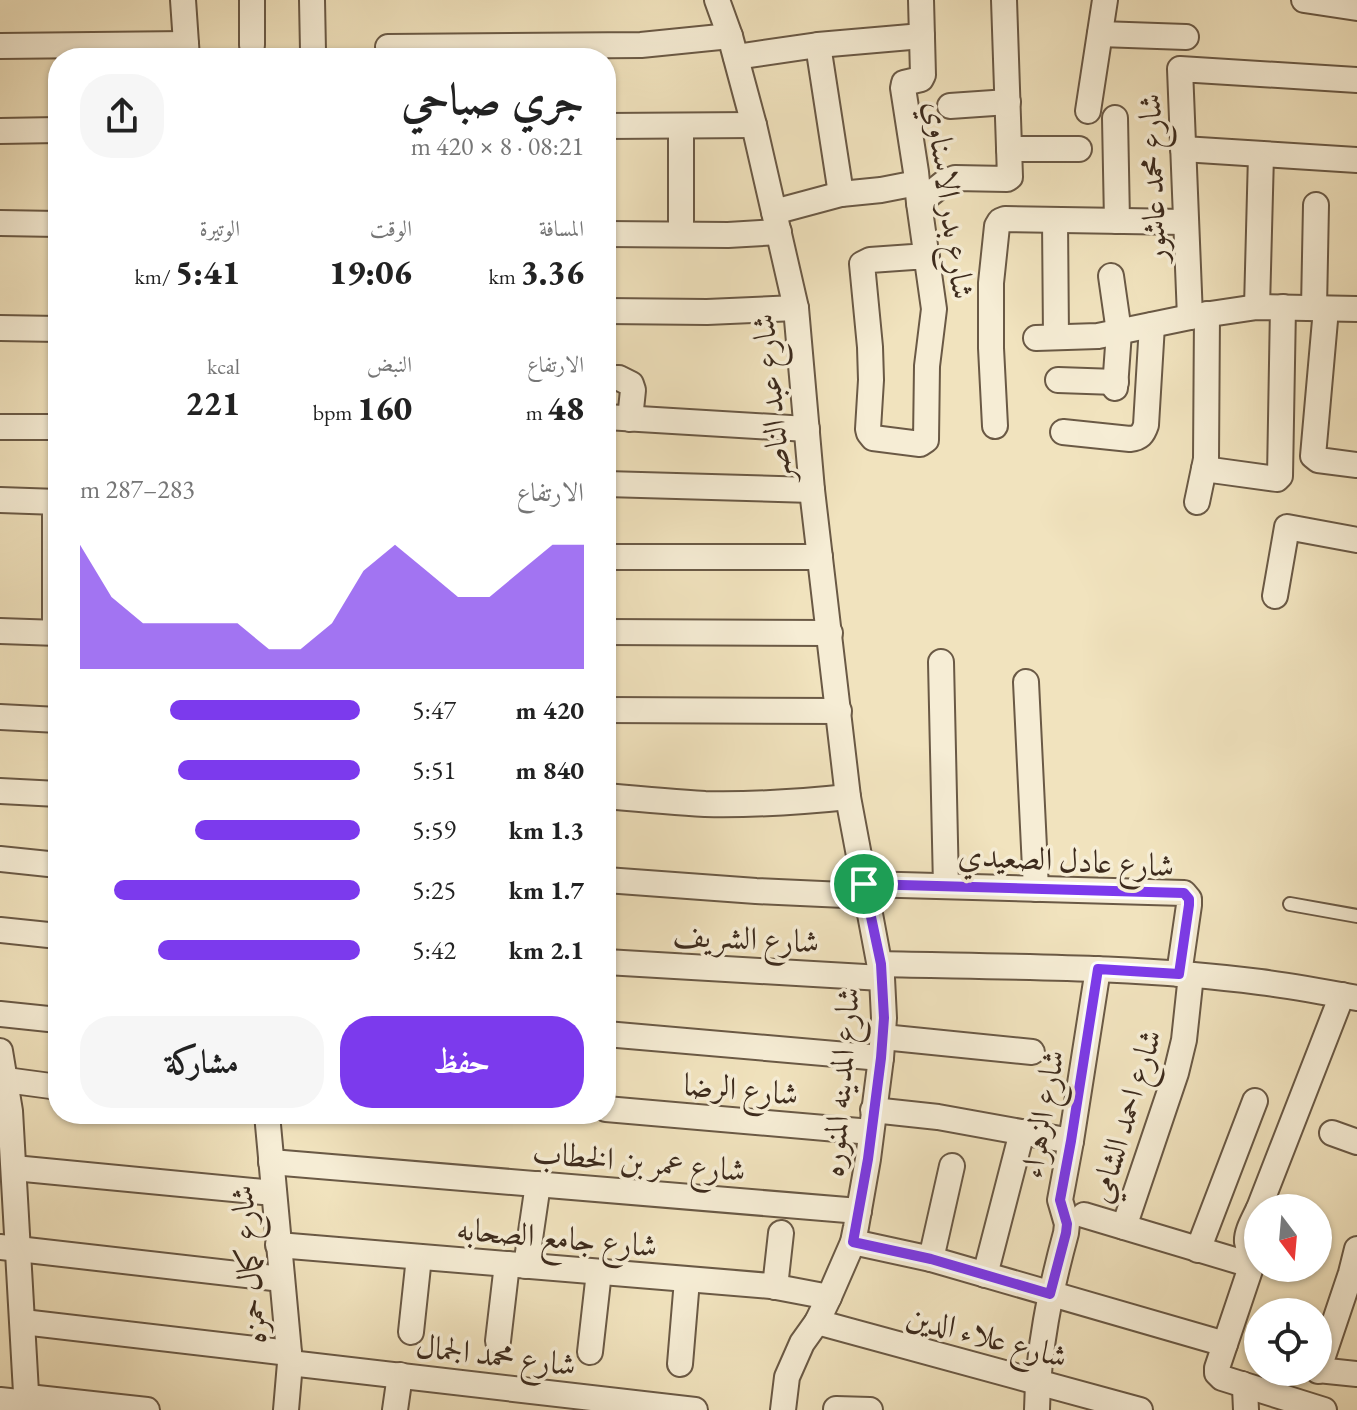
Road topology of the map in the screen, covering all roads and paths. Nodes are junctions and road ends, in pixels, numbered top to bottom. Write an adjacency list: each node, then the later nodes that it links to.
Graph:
1 (183, 0): 19 (street)
2 (252, 0): 13 (street)
3 (312, 0): 20 (street)
4 (717, 0): 16 (street, شارع عبد الناصر)
5 (921, 0): 11 (street, شارع بدر الاسناوي)
6 (1004, 0): 22 (street)
7 (1105, 0): 10 (street)
8 (1304, 0): 9 (street)
9 (1357, 8)
10 (1100, 34): 12 (street); 24 (street)
11 (922, 36): 14 (street); 36 (street, شارع بدر الاسناوي)
12 (1186, 37)
13 (252, 45)
14 (818, 45): 16 (street); 37 (street)
15 (0, 46): 18 (street)
16 (733, 46): 17 (street); 26 (street, شارع عبد الناصر)
17 (388, 47)
18 (75, 48)
19 (187, 48)
20 (313, 48)
21 (1357, 80): 33 (street, شارع محمد عاشور)
22 (1008, 102): 23 (street); 31 (street)
23 (950, 106)
24 (1088, 111)
25 (1115, 118): 40 (street)
26 (754, 125): 28 (street); 41 (street, شارع عبد الناصر)
27 (616, 126): 28 (street)
28 (681, 126): 46 (street)
29 (48, 130): 30 (street)
30 (0, 131)
31 (1009, 149): 32 (street); 36 (street)
32 (1079, 149)
33 (1183, 149): 34 (street); 42 (street, شارع محمد عاشور)
34 (1261, 155): 35 (street); 49 (street)
35 (1357, 160)
36 (918, 193): 37 (street); 47 (street, شارع بدر الاسناوي)
37 (841, 194): 41 (street)
38 (1316, 205): 52 (street)
39 (1055, 220): 40 (street); 59 (street); 63 (street)
40 (1117, 221): 42 (street)
41 (777, 222): 46 (street); 51 (street, شارع عبد الناصر)
42 (1185, 222): 55 (street, شارع محمد عاشور)
43 (0, 223): 44 (street)
44 (48, 224)
45 (616, 234): 46 (street)
46 (681, 234)
47 (927, 256): 47 (street, شارع بدر الاسناوي)
48 (1111, 276): 59 (street)
49 (1257, 307): 50 (street); 55 (street)
50 (1283, 307): 52 (street); 69 (street)
51 (796, 308): 54 (street); 66 (street, شارع عبد الناصر)
52 (1320, 308): 53 (street); 68 (street)
53 (1357, 309)
54 (616, 311)
55 (1198, 316): 56 (street); 69 (street, شارع محمد عاشور)
56 (1152, 325): 59 (street); 67 (street)
57 (0, 328): 58 (street)
58 (48, 329)
59 (1119, 332): 61 (street)
60 (616, 378): 62 (street)
61 (1058, 380)
62 (618, 418): 66 (street)
63 (995, 426)
64 (0, 427): 65 (street)
65 (48, 427)
66 (807, 429): 71 (street, شارع عبد الناصر)
67 (1063, 432)
68 (1357, 465)
69 (1204, 469): 74 (street, شارع محمد عاشور)
70 (616, 484): 71 (street)
71 (812, 490): 77 (street, شارع عبد الناصر)
72 (0, 500): 73 (street)
73 (48, 502)
74 (1197, 502)
75 (1357, 540): 78 (street)
76 (616, 557): 77 (street)
77 (820, 557): 82 (street, شارع عبد الناصر)
78 (1275, 596)
79 (0, 631): 81 (street)
80 (616, 632): 82 (street)
81 (48, 633)
82 (830, 633): 86 (street, شارع عبد الناصر)
83 (941, 662): 96 (street)
84 (1026, 682): 97 (street)
85 (616, 710): 86 (street)
86 (839, 711): 92 (street, شارع عبد الناصر)
87 (0, 717): 88 (street)
88 (48, 719)
89 (0, 791): 90 (street)
90 (48, 793)
91 (616, 797): 92 (street)
92 (848, 797): 98 (street, شارع المدينه المنوره)
93 (0, 859): 94 (street)
94 (48, 864)
95 (616, 881): 98 (street, شارع عادل الصعيدي)
96 (946, 886): 97 (street, شارع عادل الصعيدي); 98 (street, شارع عادل الصعيدي)
97 (1036, 889): 106 (street, شارع عادل الصعيدي)
98 (865, 890): 105 (street, شارع المدينه المنوره)
99 (1290, 904): 100 (lane)
100 (1357, 916)
101 (0, 930): 102 (street)
102 (48, 935)
103 (616, 962): 105 (street, شارع الشريف)
104 (1098, 969): 105 (street, شارع الشريف); 106 (street, شارع الشريف); 123 (street, شارع الزهراء)
105 (882, 971): 111 (street, شارع المدينه المنوره)
106 (1185, 975): 107 (street, شارع الشريف); 133 (street, شارع احمد الشامي)
107 (1352, 997): 130 (street)
108 (0, 1014): 109 (street)
109 (48, 1019)
110 (616, 1035): 111 (street)
111 (882, 1048): 113 (street); 119 (street, شارع المدينه المنوره)
112 (0, 1051): 114 (street)
113 (1032, 1052)
114 (6, 1080): 115 (street); 118 (street)
115 (48, 1086)
116 (1255, 1101): 139 (street)
117 (616, 1109): 119 (street, شارع الرضا)
118 (5, 1110): 127 (street)
119 (872, 1121): 121 (street, شارع الرضا); 131 (street, شارع المدينه المنوره)
120 (268, 1124): 125 (street, شارع كمال حمزه)
121 (1022, 1132): 123 (street, شارع الرضا); 145 (street)
122 (1332, 1133): 124 (street)
123 (1071, 1141): 150 (street, شارع الزهراء)
124 (1357, 1142)
125 (271, 1162): 128 (street, شارع عمر بن الخطاب); 129 (street, شارع كمال حمزه)
126 (952, 1166): 141 (street)
127 (10, 1177): 129 (street); 137 (street)
128 (538, 1184): 131 (street, شارع عمر بن الخطاب); 143 (street)
129 (274, 1193): 136 (street, شارع كمال حمزه)
130 (1265, 1194)
131 (859, 1211): 135 (street, شارع المدينه المنوره)
132 (1084, 1215): 133 (street)
133 (1124, 1227): 139 (street)
134 (781, 1233): 149 (street)
135 (853, 1242): 141 (street); 151 (street, شارع المدينه المنوره)
136 (278, 1245): 140 (street, شارع جامع الصحابه); 146 (street, شارع كمال حمزه)
137 (10, 1248): 146 (street); 154 (street)
138 (1357, 1249): 153 (street)
139 (1198, 1250): 142 (street)
140 (419, 1257): 143 (street, شارع جامع الصحابه); 155 (street)
141 (931, 1259): 145 (street)
142 (1244, 1263)
143 (516, 1265): 144 (street, شارع جامع الصحابه); 156 (street)
144 (599, 1272): 147 (street, شارع جامع الصحابه); 158 (street)
145 (985, 1275): 150 (street)
146 (282, 1279): 159 (street, شارع كمال حمزه)
147 (687, 1280): 149 (street, شارع جامع الصحابه); 160 (street)
148 (1245, 1282): 157 (street)
149 (775, 1287): 151 (street, شارع جامع الصحابه)
150 (1050, 1294): 157 (street); 164 (street, شارع الزهراء)
151 (829, 1297): 152 (street, شارع المدينه المنوره)
152 (817, 1322): 164 (street, شارع علاء الدين); 175 (street, شارع المدينه المنوره)
153 (1332, 1329)
154 (16, 1331): 159 (street, شارع محمد الجمال); 168 (street)
155 (411, 1332)
156 (498, 1341)
157 (1225, 1344): 165 (street)
158 (590, 1352)
159 (289, 1358): 163 (street, شارع محمد الجمال); 172 (street, شارع كمال حمزه)
160 (680, 1364)
161 (1332, 1372): 162 (street)
162 (1357, 1374)
163 (400, 1375): 173 (street); 174 (street, شارع محمد الجمال)
164 (1037, 1383): 177 (street, شارع الزهراء); 178 (street, شارع علاء الدين)
165 (1242, 1384): 169 (street); 179 (street)
166 (1317, 1386): 169 (street)
167 (0, 1400): 168 (street)
168 (28, 1403): 171 (street)
169 (1315, 1407)
170 (836, 1409): 176 (street)
171 (147, 1410)
172 (286, 1410)
173 (395, 1410)
174 (695, 1410)
175 (783, 1410)
176 (870, 1410)
177 (1037, 1410)
178 (1140, 1410)
179 (1246, 1410)

